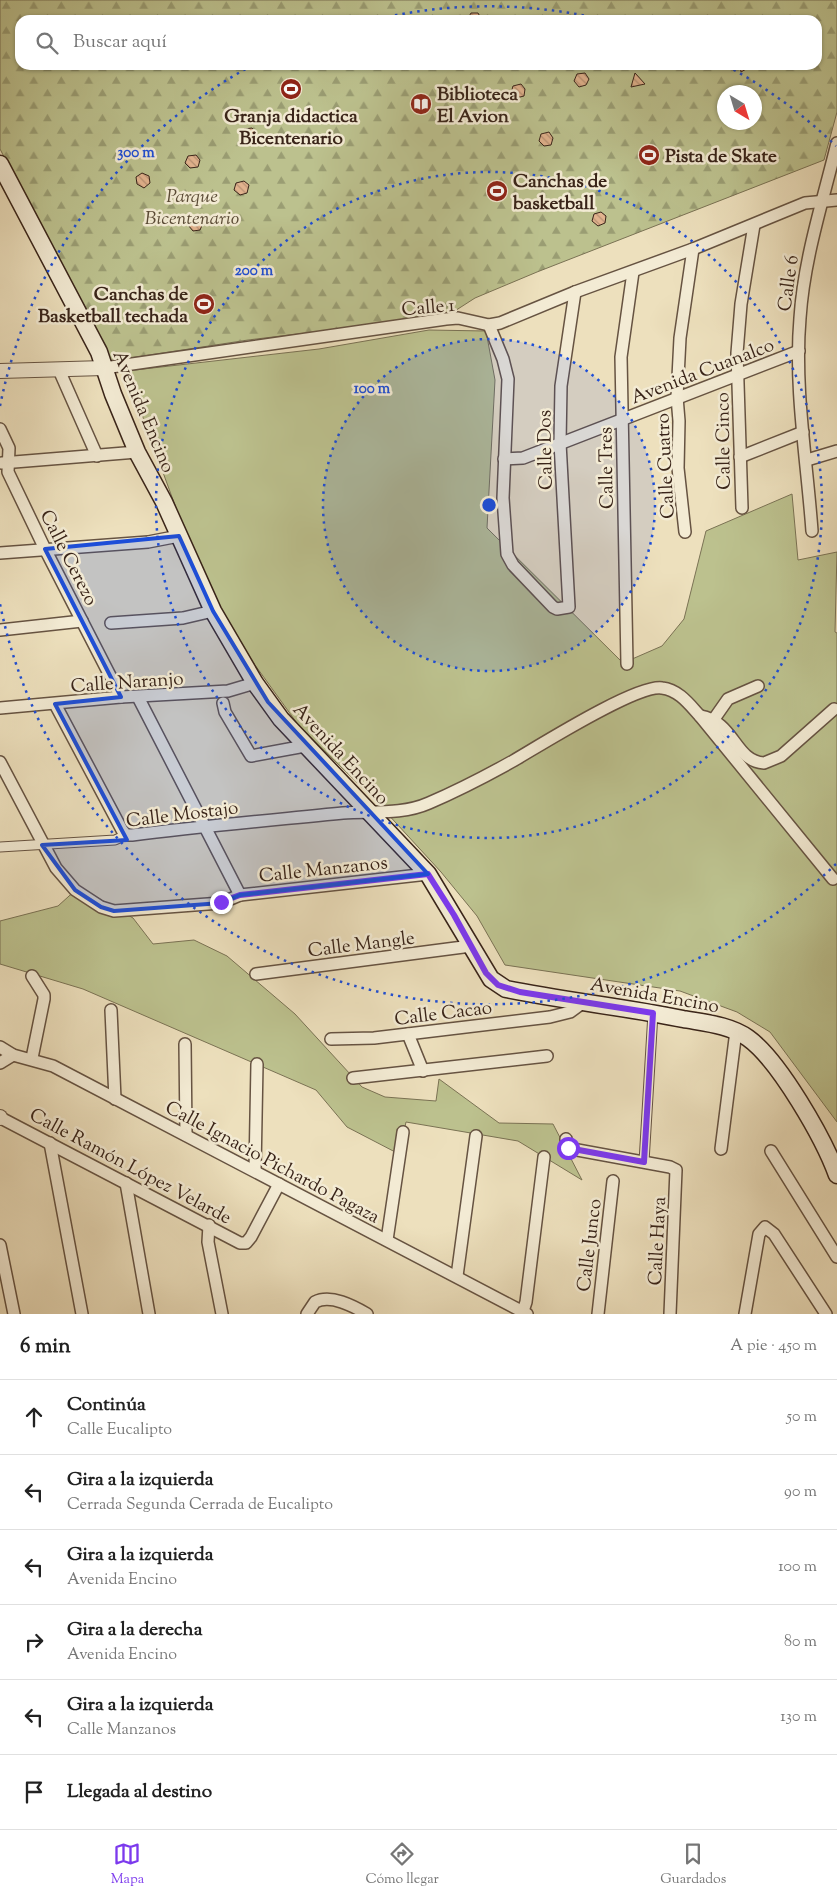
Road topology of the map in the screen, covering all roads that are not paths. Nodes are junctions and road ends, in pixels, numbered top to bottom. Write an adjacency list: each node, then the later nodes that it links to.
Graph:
1 (837, 143): 3 (street, Calle 6)
2 (0, 164): 11 (main road, Avenida Encino)
3 (824, 200): 4 (street, Calle 1); 5 (street, Calle 1); 10 (street, Calle 6)
4 (837, 200)
5 (754, 225): 6 (street, Calle 1); 14 (street, Calle Cinco)
6 (693, 250): 7 (street, Calle 1); 15 (street, Calle Cuatro)
7 (633, 272): 8 (street, Calle 1); 16 (street, Calle Tres)
8 (575, 292): 9 (street, Calle 1); 19 (street, Calle Dos)
9 (489, 325): 11 (street, Calle 1); 24 (street)
10 (799, 351): 14 (street, Avenida Cuanalco); 18 (street, Calle 6)
11 (104, 368): 12 (street); 21 (main road, Avenida Encino)
12 (60, 370): 13 (street); 22 (street)
13 (0, 371)
14 (738, 374): 15 (street, Avenida Cuanalco); 23 (street, Calle Cinco)
15 (677, 397): 16 (street, Avenida Cuanalco); 29 (street, Calle Cuatro)
16 (621, 420): 19 (street, Avenida Cuanalco); 37 (street, Calle Tres)
17 (0, 429): 26 (street, Calle Cerezo)
18 (803, 432): 23 (street); 25 (street, Calle 6)
19 (560, 443): 24 (street, Avenida Cuanalco); 24 (street, Calle Dos)
20 (837, 451): 25 (street)
21 (137, 452): 22 (street); 30 (main road, Avenida Encino)
22 (97, 456): 26 (street)
23 (740, 457): 27 (street, Calle Cinco)
24 (504, 458)
25 (807, 460): 28 (street, Calle 6)
26 (4, 463): 31 (street, Calle Cerezo)
27 (742, 508)
28 (812, 531)
29 (685, 532)
30 (179, 536): 31 (street); 33 (main road, Avenida Encino)
31 (45, 549): 32 (street); 34 (street, Calle Cerezo)
32 (0, 553)
33 (213, 611): 35 (street); 38 (main road, Avenida Encino)
34 (82, 621): 36 (street); 40 (street, Calle Cerezo)
35 (111, 623)
36 (0, 630)
37 (627, 664)
38 (255, 683): 41 (street, Calle Naranjo); 48 (main road, Avenida Encino)
39 (758, 686): 47 (street)
40 (121, 697): 41 (street, Calle Naranjo); 43 (street, Calle Naranjo)
41 (138, 697): 51 (street)
42 (223, 703): 48 (street)
43 (55, 704): 44 (street, Calle Naranjo); 52 (street)
44 (0, 708)
45 (834, 709): 47 (street)
46 (700, 716): 47 (street); 50 (street, Calle Mostajo); 56 (street, Calle Mostajo)
47 (714, 719)
48 (305, 746): 50 (main road, Avenida Encino)
49 (0, 762): 53 (street, Calle Manzanos)
50 (369, 811): 51 (street, Calle Mostajo); 55 (main road, Avenida Encino)
51 (205, 826): 52 (street, Calle Mostajo); 57 (street)
52 (126, 834): 53 (street, Calle Mostajo)
53 (42, 845): 54 (street, Calle Mostajo); 57 (street, Calle Manzanos)
54 (0, 847)
55 (428, 874): 57 (street, Calle Manzanos); 58 (main road, Avenida Encino)
56 (833, 879)
57 (240, 895)
58 (471, 946): 59 (street, Calle Mangle); 61 (main road, Avenida Encino)
59 (256, 974)
60 (32, 976): 71 (street)
61 (585, 1001): 63 (main road, Avenida Encino); 65 (street, Calle Cacao)
62 (111, 1010): 76 (street)
63 (653, 1013): 64 (main road, Avenida Encino); 86 (street)
64 (736, 1031): 83 (street); 88 (main road, Avenida Encino)
65 (408, 1034): 66 (street, Calle Cacao); 74 (street)
66 (331, 1039)
67 (185, 1044): 79 (street)
68 (0, 1047): 69 (street)
69 (13, 1055): 71 (street, Calle Ignacio Pichardo Pagaza); 72 (street)
70 (547, 1056): 74 (street)
71 (32, 1058): 76 (street, Calle Ignacio Pichardo Pagaza)
72 (0, 1063)
73 (257, 1064): 87 (street)
74 (423, 1071): 75 (street)
75 (353, 1078)
76 (115, 1099): 79 (street, Calle Ignacio Pichardo Pagaza)
77 (0, 1118): 82 (street, Calle Ramón López Velarde)
78 (403, 1132): 93 (street)
79 (186, 1135): 87 (street, Calle Ignacio Pichardo Pagaza)
80 (476, 1136): 96 (street)
81 (566, 1140): 86 (street)
82 (50, 1143): 90 (street, Calle Ramón López Velarde); 99 (street)
83 (721, 1149)
84 (771, 1151): 95 (street)
85 (544, 1157): 97 (street)
86 (644, 1162): 105 (street, Calle Haya)
87 (255, 1170): 91 (street, Calle Ignacio Pichardo Pagaza)
88 (835, 1170)
89 (614, 1181): 104 (street, Calle Junco)
90 (126, 1183): 92 (street, Calle Ramón López Velarde); 100 (street)
91 (279, 1184): 92 (street, Calle Ramón López Velarde); 93 (street, Calle Ignacio Pichardo Pagaza)
92 (209, 1226): 101 (street)
93 (387, 1240): 96 (street, Calle Ignacio Pichardo Pagaza)
94 (0, 1244): 98 (street)
95 (837, 1257)
96 (457, 1276): 97 (street, Calle Ignacio Pichardo Pagaza)
97 (524, 1313)
98 (14, 1314)
99 (82, 1314)
100 (149, 1314)
101 (222, 1314)
102 (307, 1314): 103 (street)
103 (367, 1314)
104 (598, 1314)
105 (670, 1314)
106 (745, 1314): 107 (street)
107 (826, 1314)

